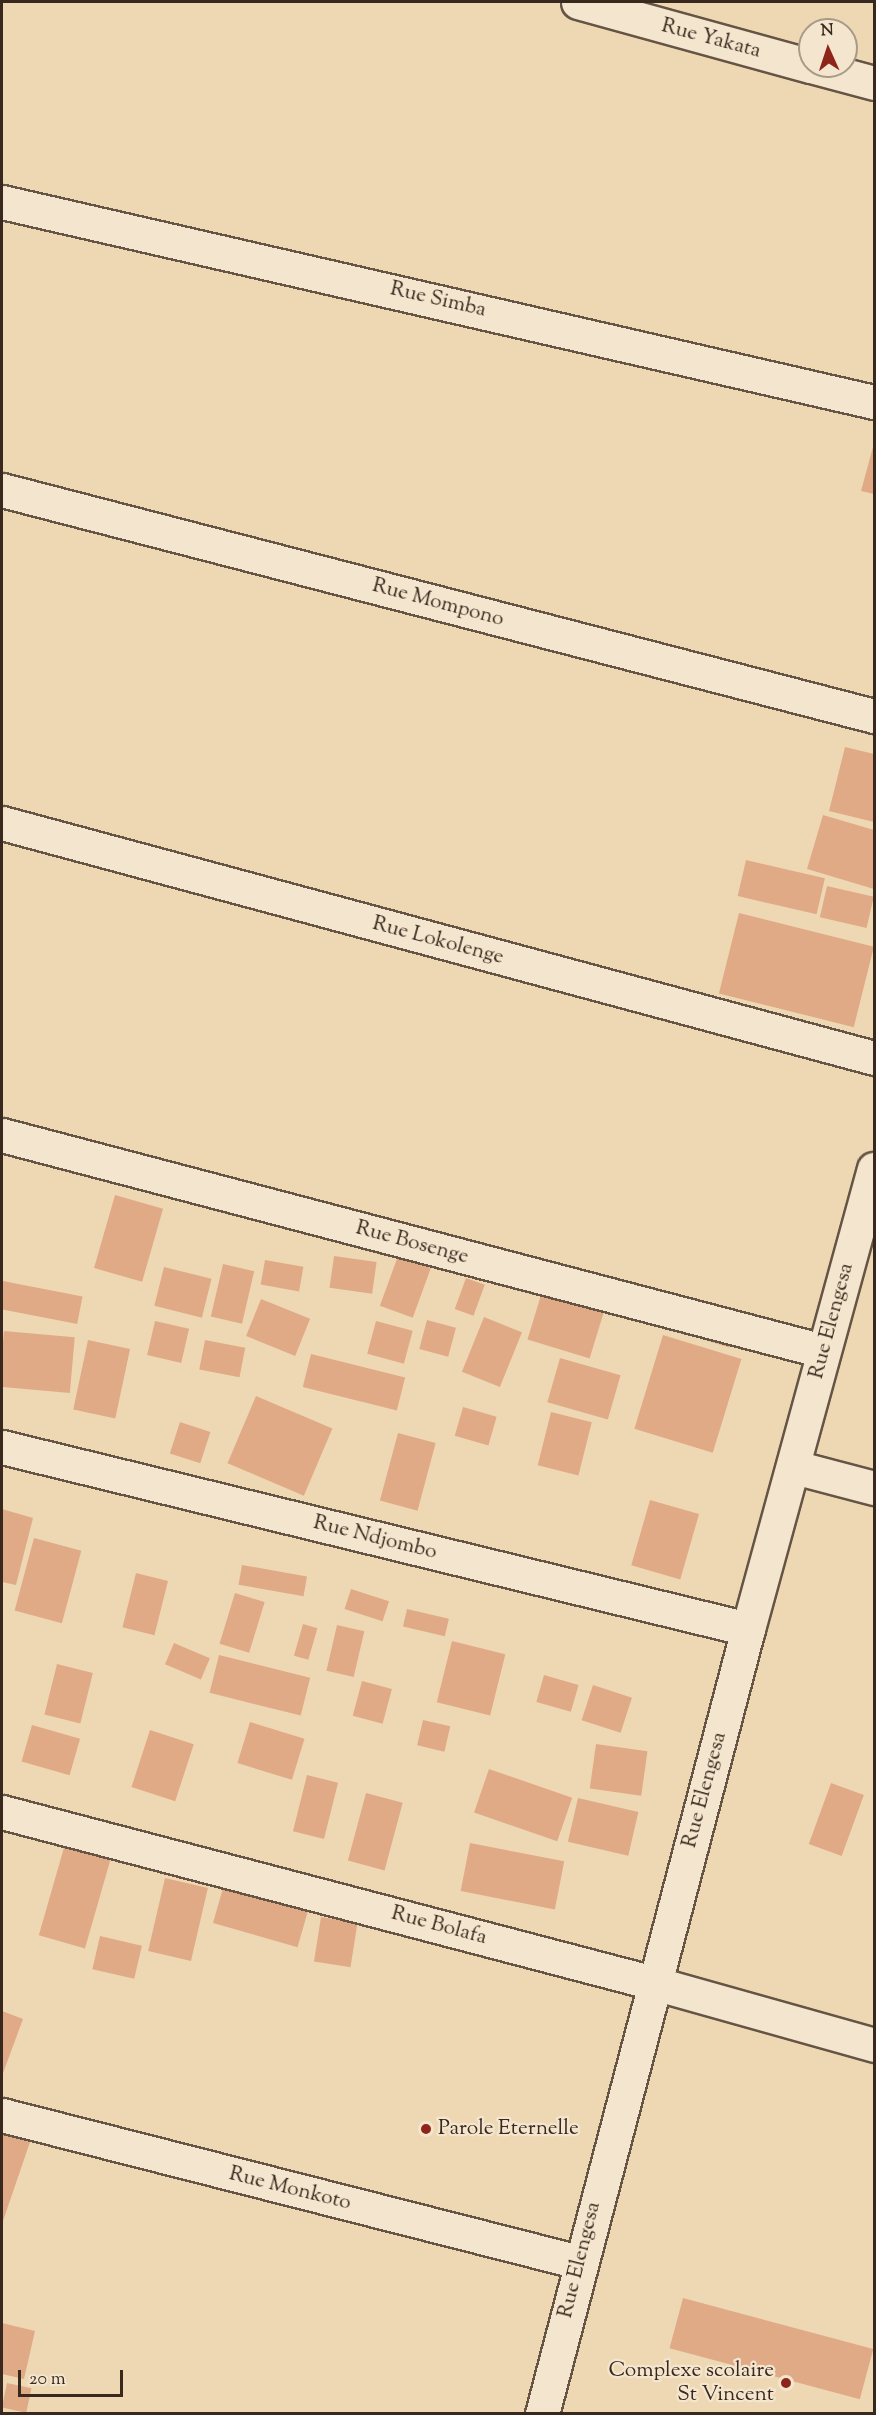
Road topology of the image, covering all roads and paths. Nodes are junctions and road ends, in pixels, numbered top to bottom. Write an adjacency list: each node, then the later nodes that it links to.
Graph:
1 (578, 2): 2 (street, Rue Yakata)
2 (798, 62)
3 (855, 78): 4 (street, Rue Yakata)
4 (874, 83)
5 (2, 202): 6 (street, Rue Simba)
6 (874, 402)
7 (2, 490): 8 (street, Rue Mompono)
8 (874, 716)
9 (2, 824): 10 (street, Rue Lokolenge)
10 (874, 1058)
11 (2, 1135): 13 (street, Rue Bosenge)
12 (874, 1169): 13 (street, Rue Elengesa)
13 (823, 1351): 15 (street, Rue Elengesa)
14 (2, 1447): 17 (street, Rue Ndjombo)
15 (794, 1467): 16 (street); 17 (street, Rue Elengesa)
16 (874, 1488)
17 (748, 1629): 19 (street, Rue Elengesa)
18 (2, 1812): 19 (street, Rue Bolafa)
19 (654, 1983): 20 (street, Rue Bolafa); 22 (street, Rue Elengesa)
20 (874, 2045)
21 (2, 2115): 22 (street, Rue Monkoto)
22 (579, 2262): 23 (street, Rue Elengesa)
23 (542, 2414)

